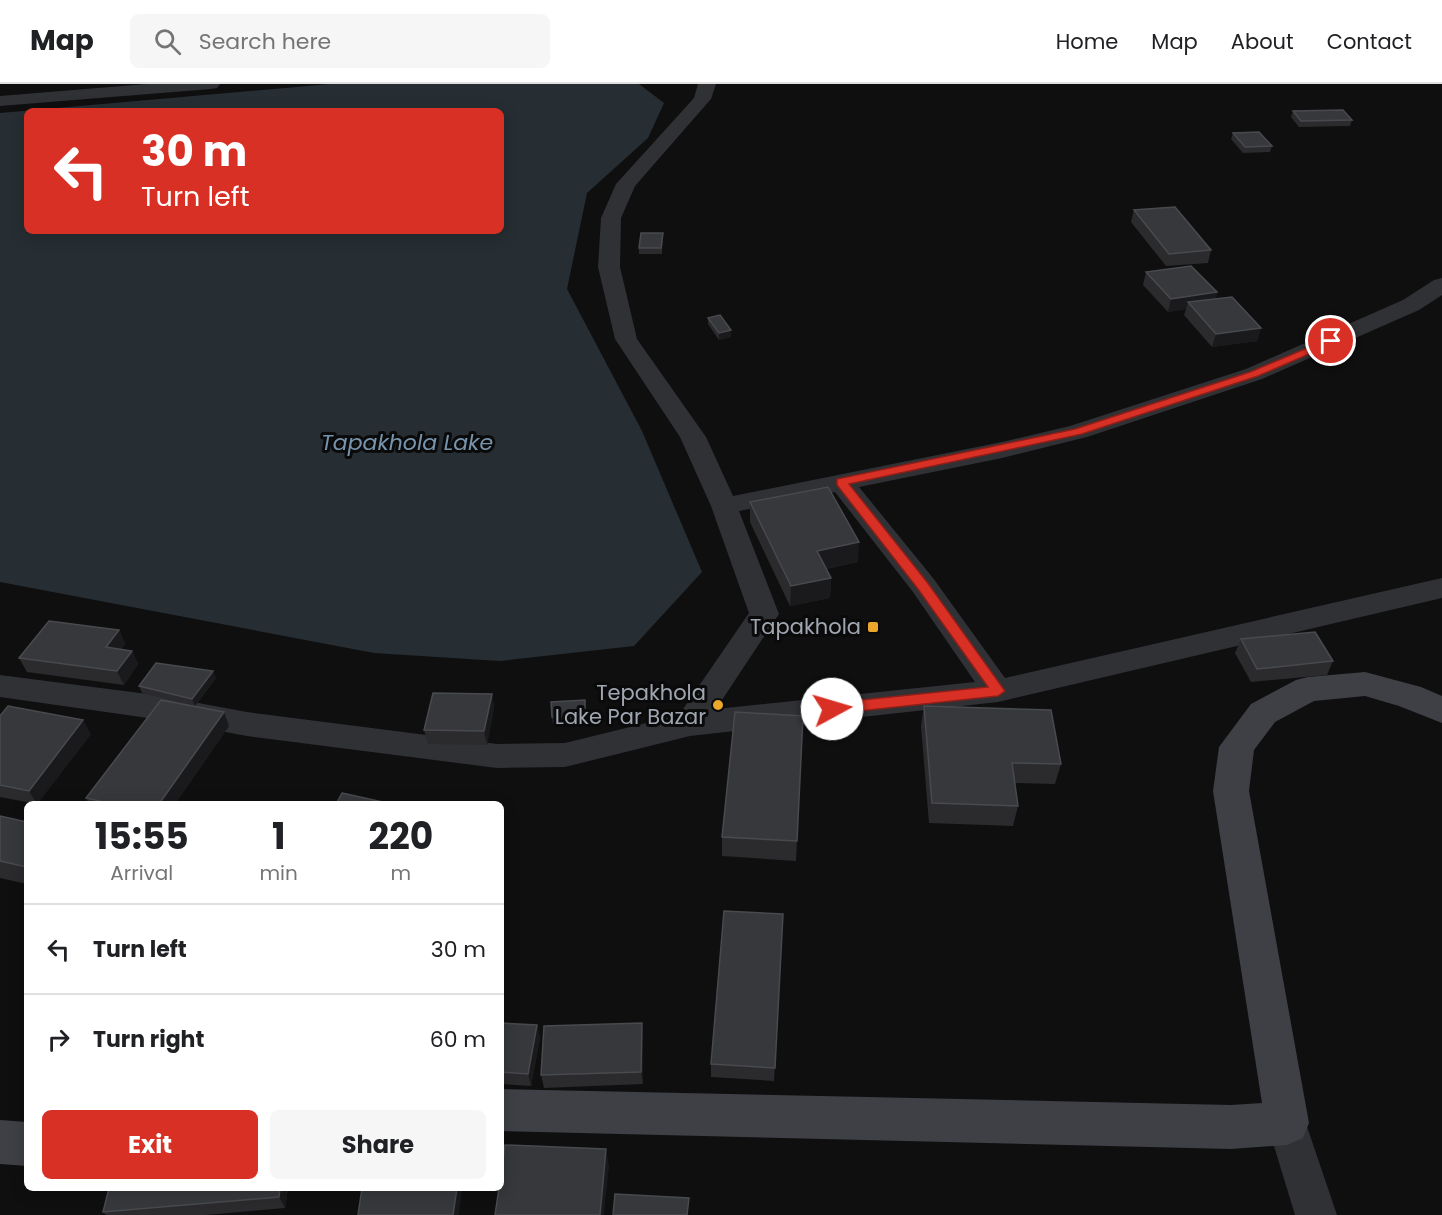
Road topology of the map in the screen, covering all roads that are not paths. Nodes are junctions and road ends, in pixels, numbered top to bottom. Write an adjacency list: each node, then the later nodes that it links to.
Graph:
1 (212, 84): 3 (street)
2 (707, 84): 6 (street)
3 (0, 101)
4 (1442, 285): 5 (street)
5 (842, 482): 6 (street); 9 (street)
6 (724, 506): 11 (street)
7 (1442, 588): 9 (street)
8 (0, 687): 11 (street)
9 (998, 691): 11 (street)
10 (1442, 710): 13 (main road)
11 (690, 724)
12 (504, 1110): 13 (main road)
13 (1287, 1123): 16 (street)
14 (0, 1142): 15 (main road)
15 (24, 1144)
16 (1316, 1215)

